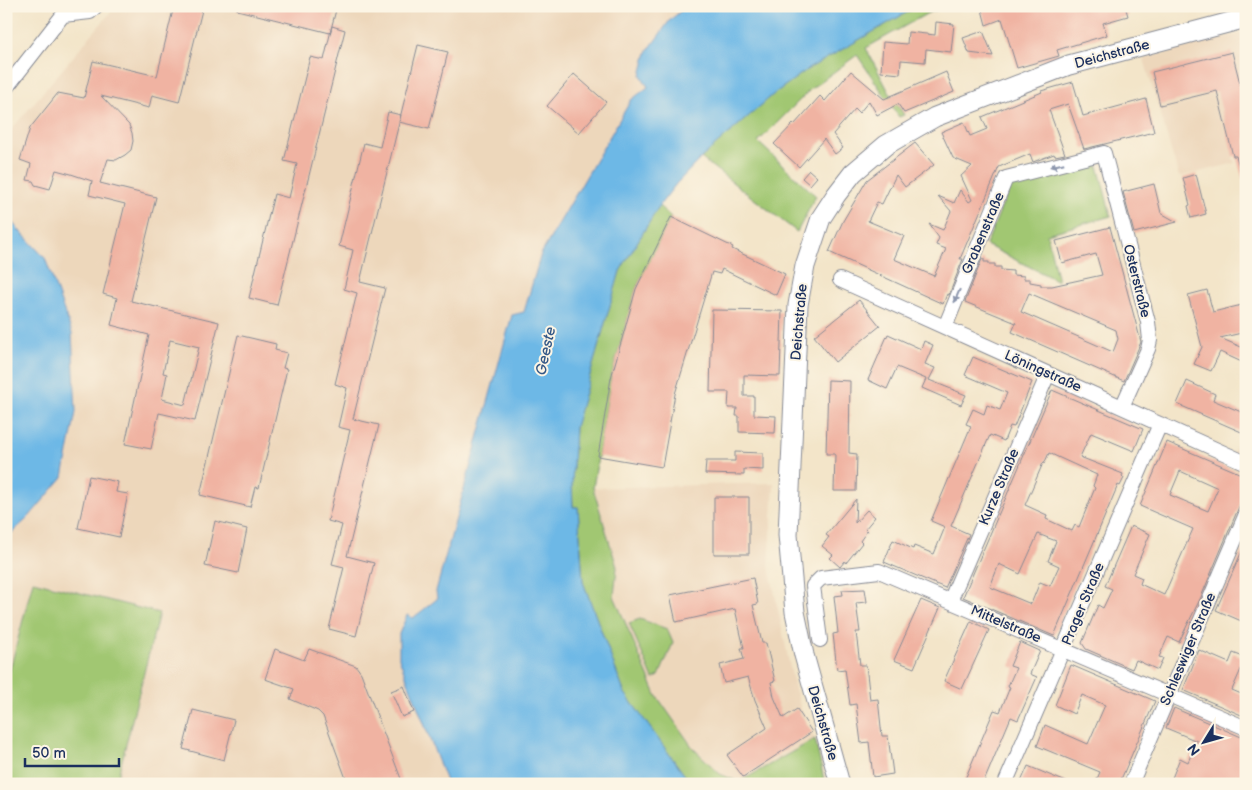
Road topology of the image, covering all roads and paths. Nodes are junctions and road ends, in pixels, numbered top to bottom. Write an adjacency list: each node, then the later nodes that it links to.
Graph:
1 (96, 6): 3 (street)
2 (1246, 18): 17 (main road, Deichstraße)
3 (6, 88)
4 (1104, 153): 6 (street, Grabenstraße, one-way to 6); 8 (street, Osterstraße)
5 (840, 280): 6 (street, Löningstraße)
6 (945, 327): 7 (street, Löningstraße)
7 (1048, 374): 8 (street, Löningstraße); 12 (street, Kurze Straße)
8 (1122, 407): 9 (street, Löningstraße)
9 (1160, 424): 10 (street, Löningstraße); 14 (street, Prager Straße)
10 (1246, 462)
11 (1246, 514): 15 (street, Schleswiger Straße)
12 (950, 601): 13 (street, Mittelstraße); 14 (street, Mittelstraße)
13 (820, 640)
14 (1064, 648): 15 (street, Mittelstraße); 18 (street, Prager Straße)
15 (1168, 694): 16 (street, Mittelstraße); 19 (street, Schleswiger Straße)
16 (1246, 728)
17 (840, 784)
18 (1005, 784)
19 (1131, 784)

